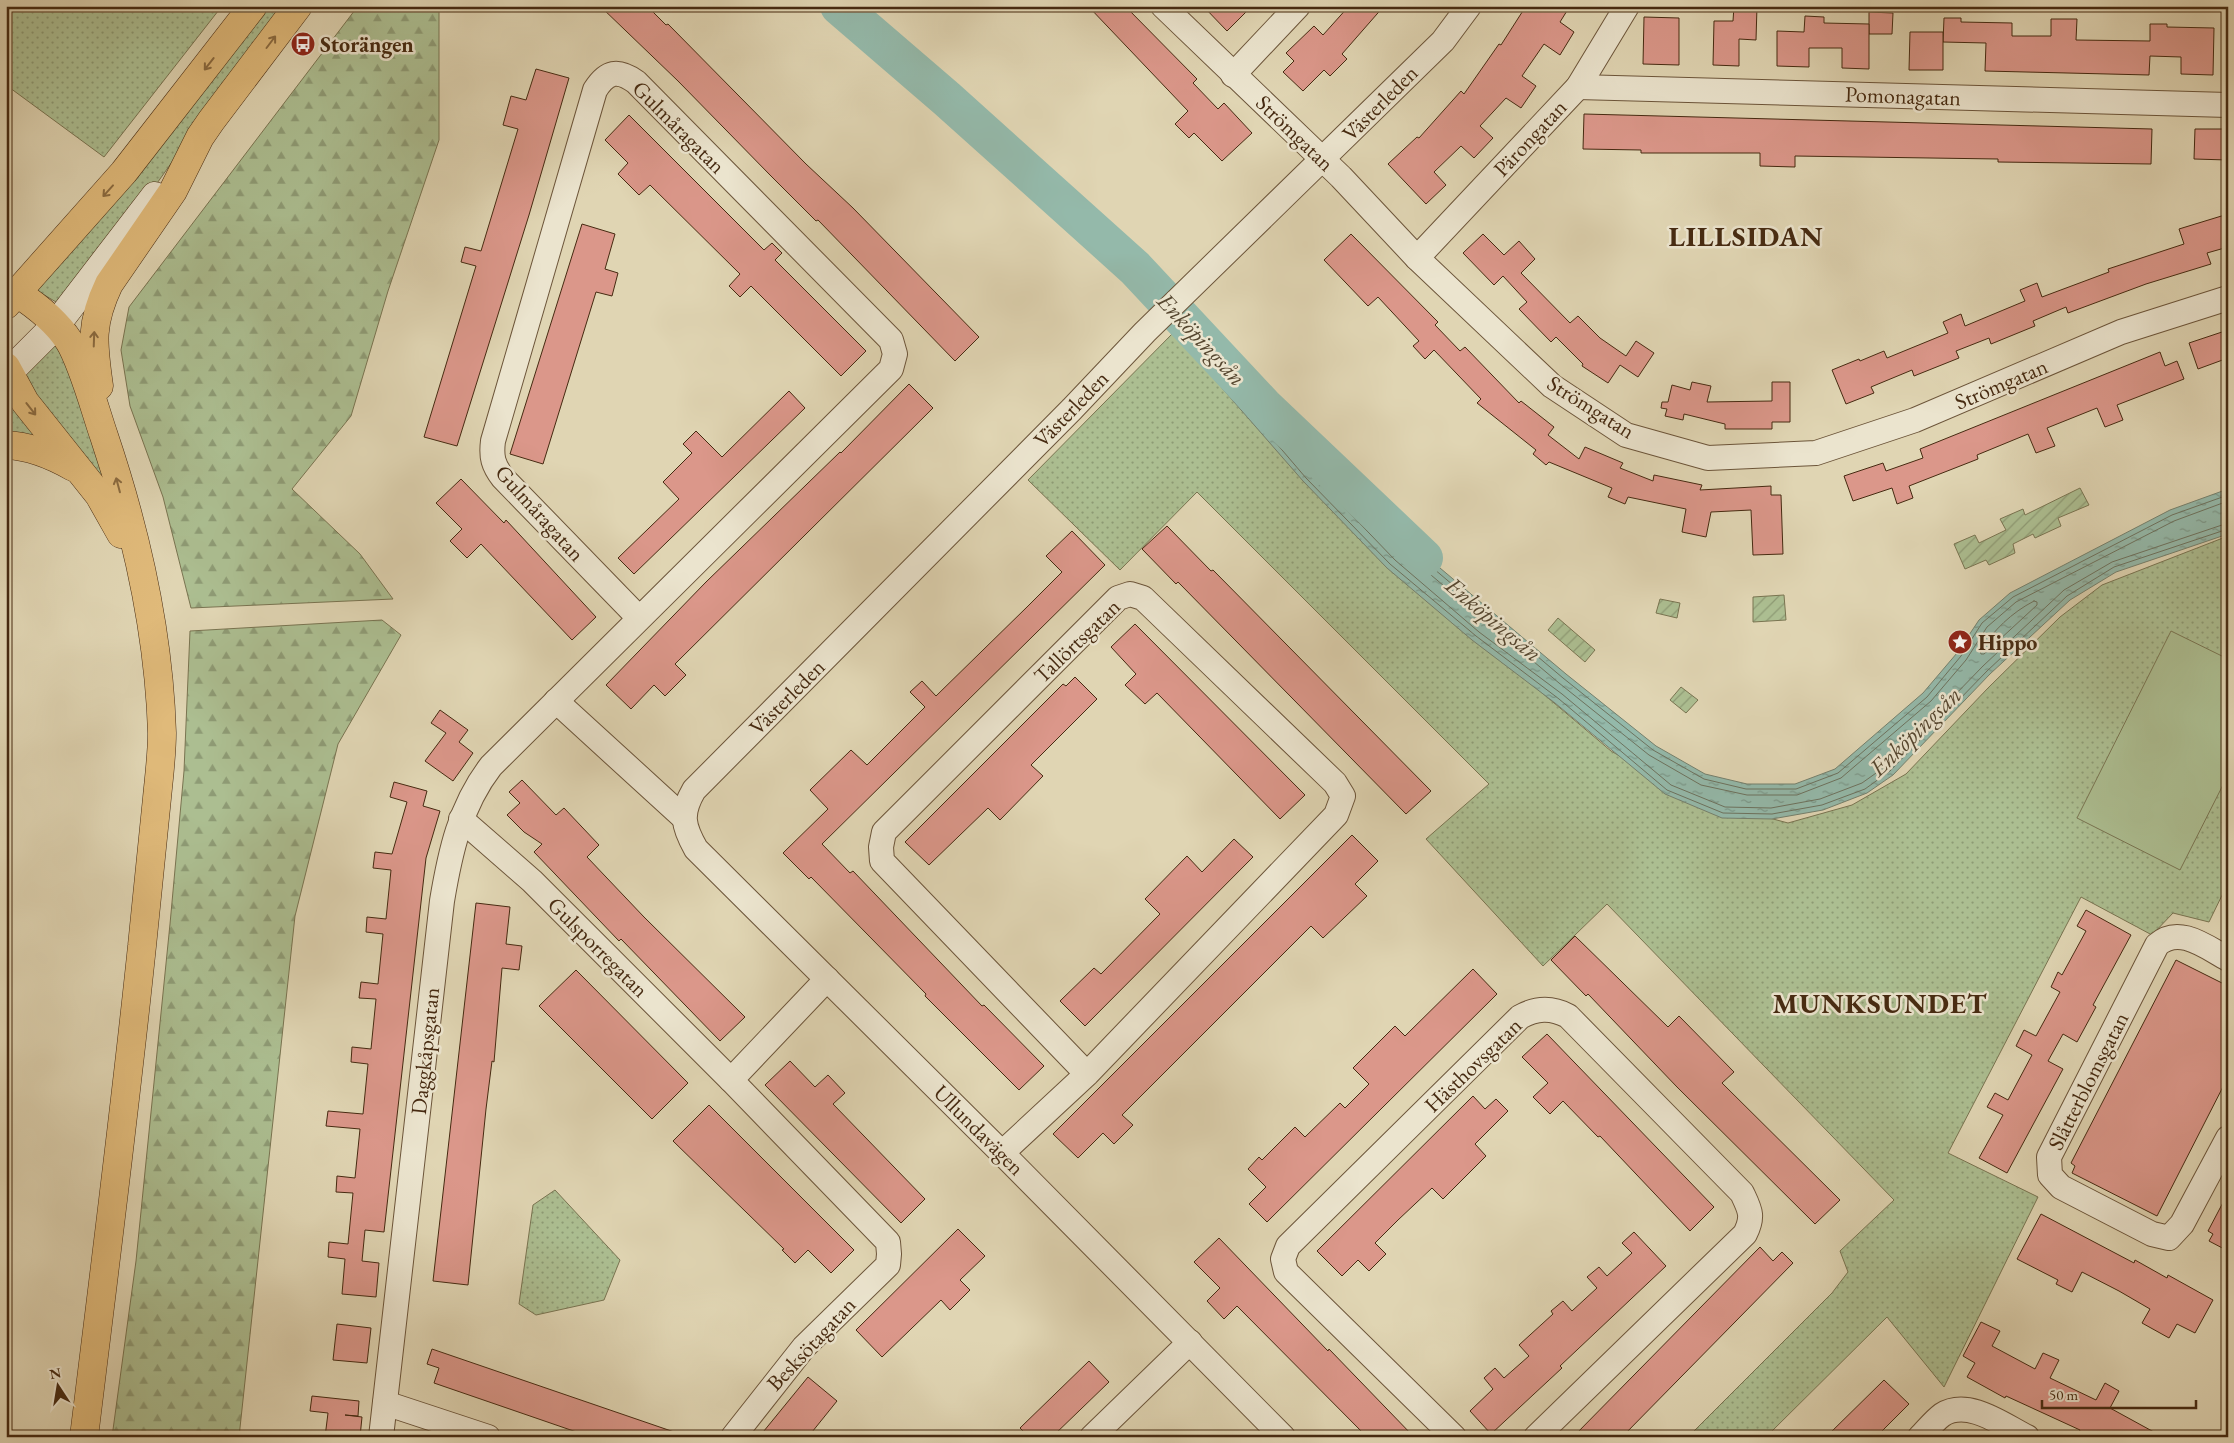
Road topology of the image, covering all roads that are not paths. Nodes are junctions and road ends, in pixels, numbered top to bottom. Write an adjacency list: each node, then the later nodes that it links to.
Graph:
1 (253, 6): 13 (main road, one-way to 13)
2 (298, 6): 10 (main road, one-way to 2)
3 (1163, 6): 7 (street, Strömgatan)
4 (1298, 6): 7 (street)
5 (1469, 6): 11 (street, Västerleden)
6 (1627, 6): 8 (street, Pärongatan)
7 (1233, 75): 11 (street, Strömgatan)
8 (1578, 87): 9 (street, Pomonagatan); 12 (street, Pärongatan)
9 (2228, 105)
10 (200, 137): 15 (main road); 18 (main road, one-way to 10)
11 (1323, 159): 12 (street, Strömgatan); 23 (street, Västerleden)
12 (1417, 258): 14 (street, Strömgatan)
13 (10, 296): 15 (main road)
14 (2228, 298)
15 (56, 325): 16 (main road); 18 (main road)
16 (7, 372): 19 (main road, one-way to 19)
17 (6, 445): 19 (main road)
18 (110, 456): 20 (main road, one-way to 18)
19 (79, 470): 20 (main road)
20 (143, 583): 34 (main road)
21 (640, 618): 21 (street, Gulmåragatan); 22 (street, Gulmåragatan)
22 (556, 701): 23 (street); 24 (street, Daggkåpsgatan)
23 (684, 818): 26 (street, Ullundavägen)
24 (461, 819): 28 (street, Gulsporregatan); 33 (street, Daggkåpsgatan)
25 (2228, 959): 29 (street, Slåtterblomsgatan)
26 (827, 979): 28 (street); 30 (street, Ullundavägen)
27 (1088, 1074): 27 (street, Tallörtsgatan); 30 (street, Tallörtsgatan)
28 (731, 1080): 31 (street, Gulsporregatan)
29 (2228, 1138)
30 (1002, 1153): 32 (street, Ullundavägen)
31 (889, 1254): 37 (street, Besksötagatan)
32 (1190, 1342): 38 (street); 39 (street, Ullundavägen)
33 (385, 1403): 35 (street, Daggkåpsgatan); 36 (street)
34 (84, 1437)
35 (381, 1437)
36 (488, 1437)
37 (733, 1437)
38 (1092, 1437)
39 (1283, 1437)
40 (1454, 1437): 41 (street, Hästhovsgatan)
41 (1536, 1437)
42 (1920, 1437): 43 (street)
43 (2027, 1437)

